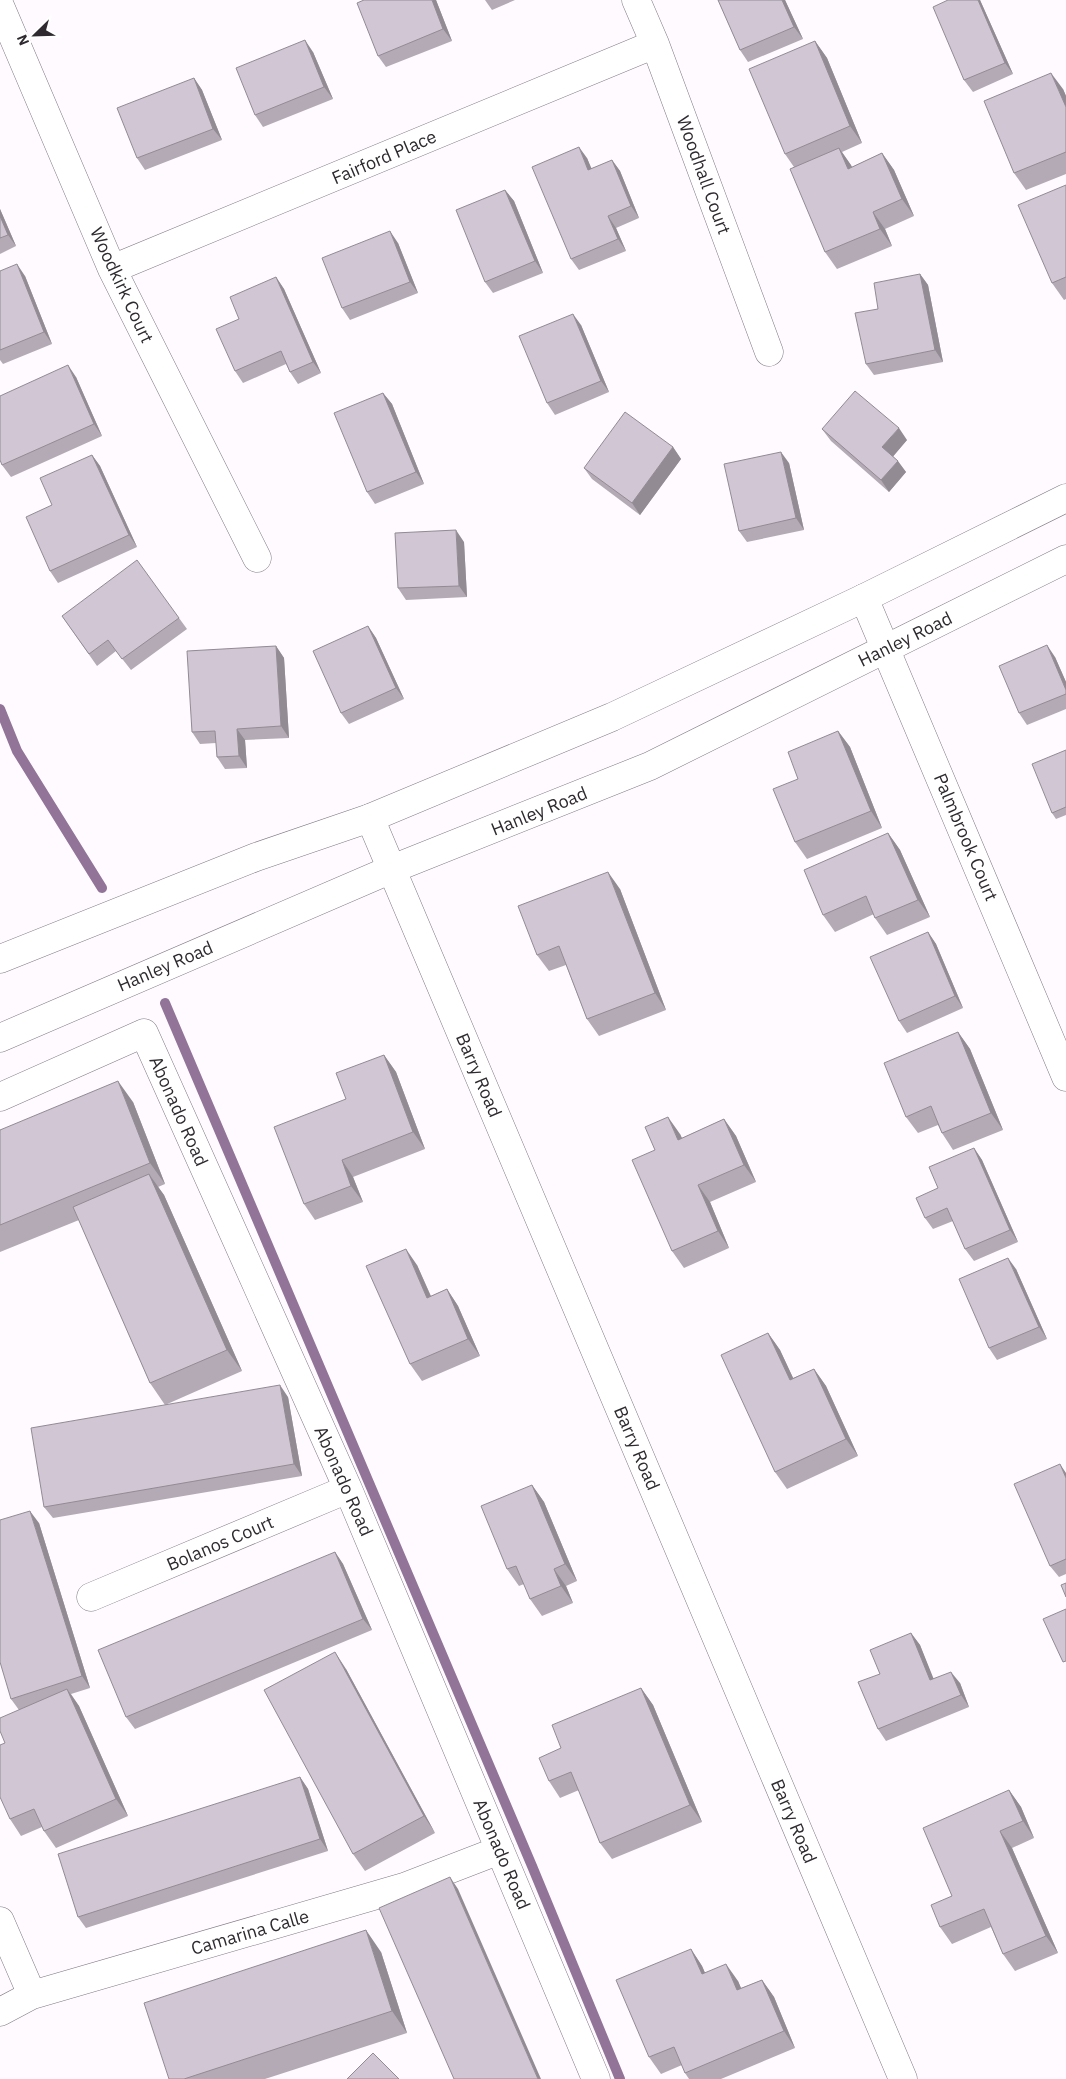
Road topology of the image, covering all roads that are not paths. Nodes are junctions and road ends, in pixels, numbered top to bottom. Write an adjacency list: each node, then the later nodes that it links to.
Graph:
1 (636, 0): 3 (street, Woodhall Court)
2 (0, 6): 4 (street, Woodkirk Court)
3 (656, 44): 4 (street, Fairford Place); 5 (street, Woodhall Court)
4 (112, 269): 7 (street, Woodkirk Court)
5 (769, 352)
6 (1066, 498): 9 (street)
7 (257, 558)
8 (1066, 559): 10 (street, Hanley Road)
9 (864, 598): 10 (street, Palmbrook Court); 11 (street)
10 (887, 648): 12 (street, Hanley Road); 15 (street, Palmbrook Court)
11 (370, 818): 12 (street, Barry Road); 13 (street)
12 (392, 869): 14 (street, Hanley Road); 24 (street, Barry Road)
13 (0, 959)
14 (0, 1038)
15 (1066, 1077)
16 (0, 1097): 17 (street, Abonado Road)
17 (348, 1489): 18 (street, Bolanos Court); 19 (street, Abonado Road)
18 (91, 1597)
19 (500, 1850): 21 (street, Camarina Calle); 23 (street, Abonado Road)
20 (0, 1922): 21 (street)
21 (32, 1995): 22 (street, Camarina Calle)
22 (0, 2012)
23 (596, 2079)
24 (903, 2079)

